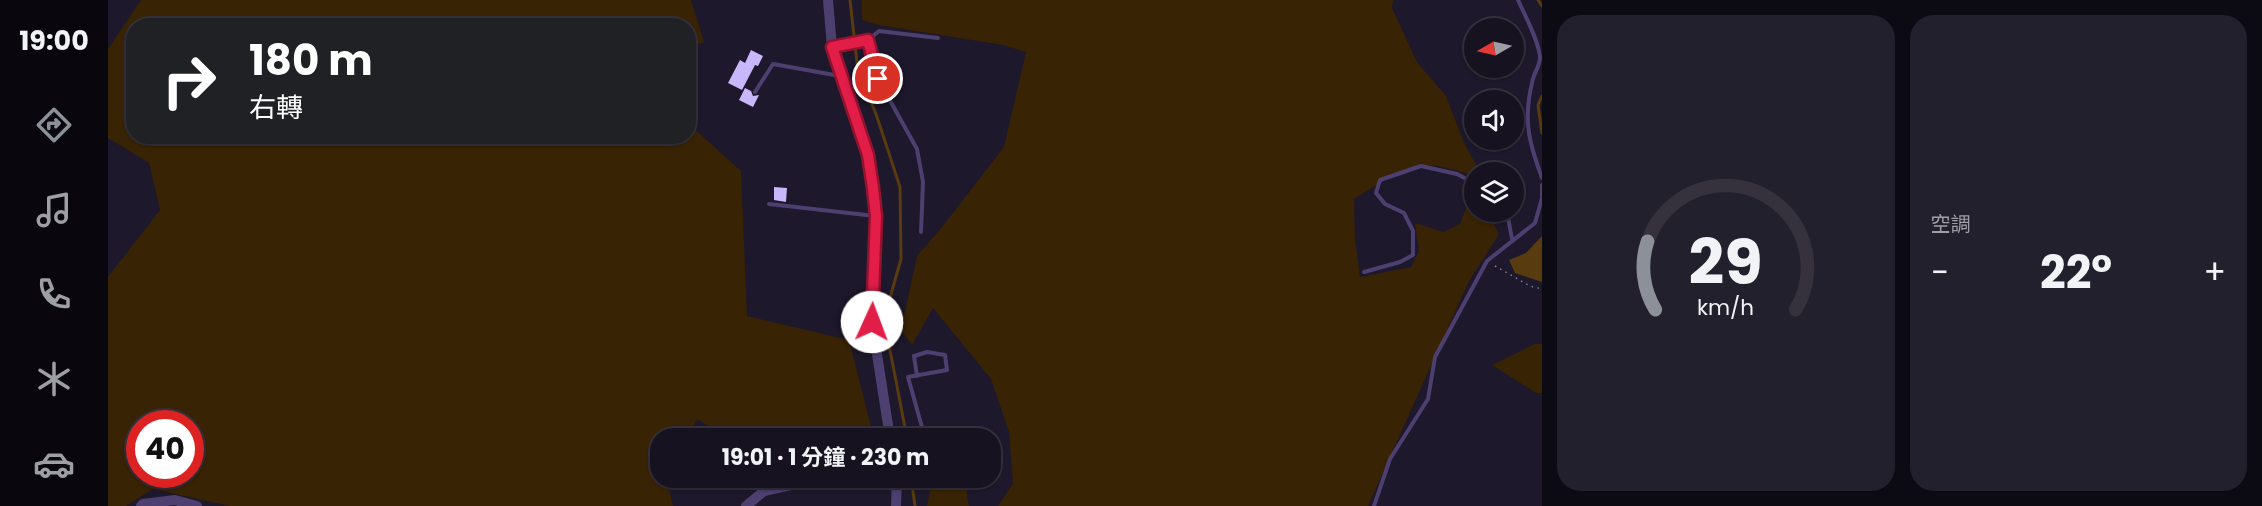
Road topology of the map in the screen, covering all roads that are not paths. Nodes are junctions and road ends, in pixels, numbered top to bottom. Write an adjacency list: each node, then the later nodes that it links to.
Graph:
1 (828, 0): 5 (street)
2 (1518, 0): 9 (lane)
3 (938, 38): 4 (lane)
4 (868, 40): 5 (lane); 14 (lane)
5 (832, 47): 6 (street)
6 (841, 76): 7 (lane); 12 (street)
7 (755, 92)
8 (1464, 178): 16 (lane)
9 (1542, 178)
10 (1542, 185): 15 (lane)
11 (769, 204): 12 (lane)
12 (876, 216): 18 (street)
13 (1509, 222): 15 (lane)
14 (921, 232)
15 (1512, 240): 26 (lane)
16 (1364, 272)
17 (917, 376): 17 (lane); 19 (lane)
18 (888, 428)
19 (922, 428)
20 (781, 488): 24 (street)
21 (897, 488): 25 (street)
22 (141, 506): 23 (street)
23 (197, 506)
24 (746, 506)
25 (896, 506)
26 (1374, 506)

